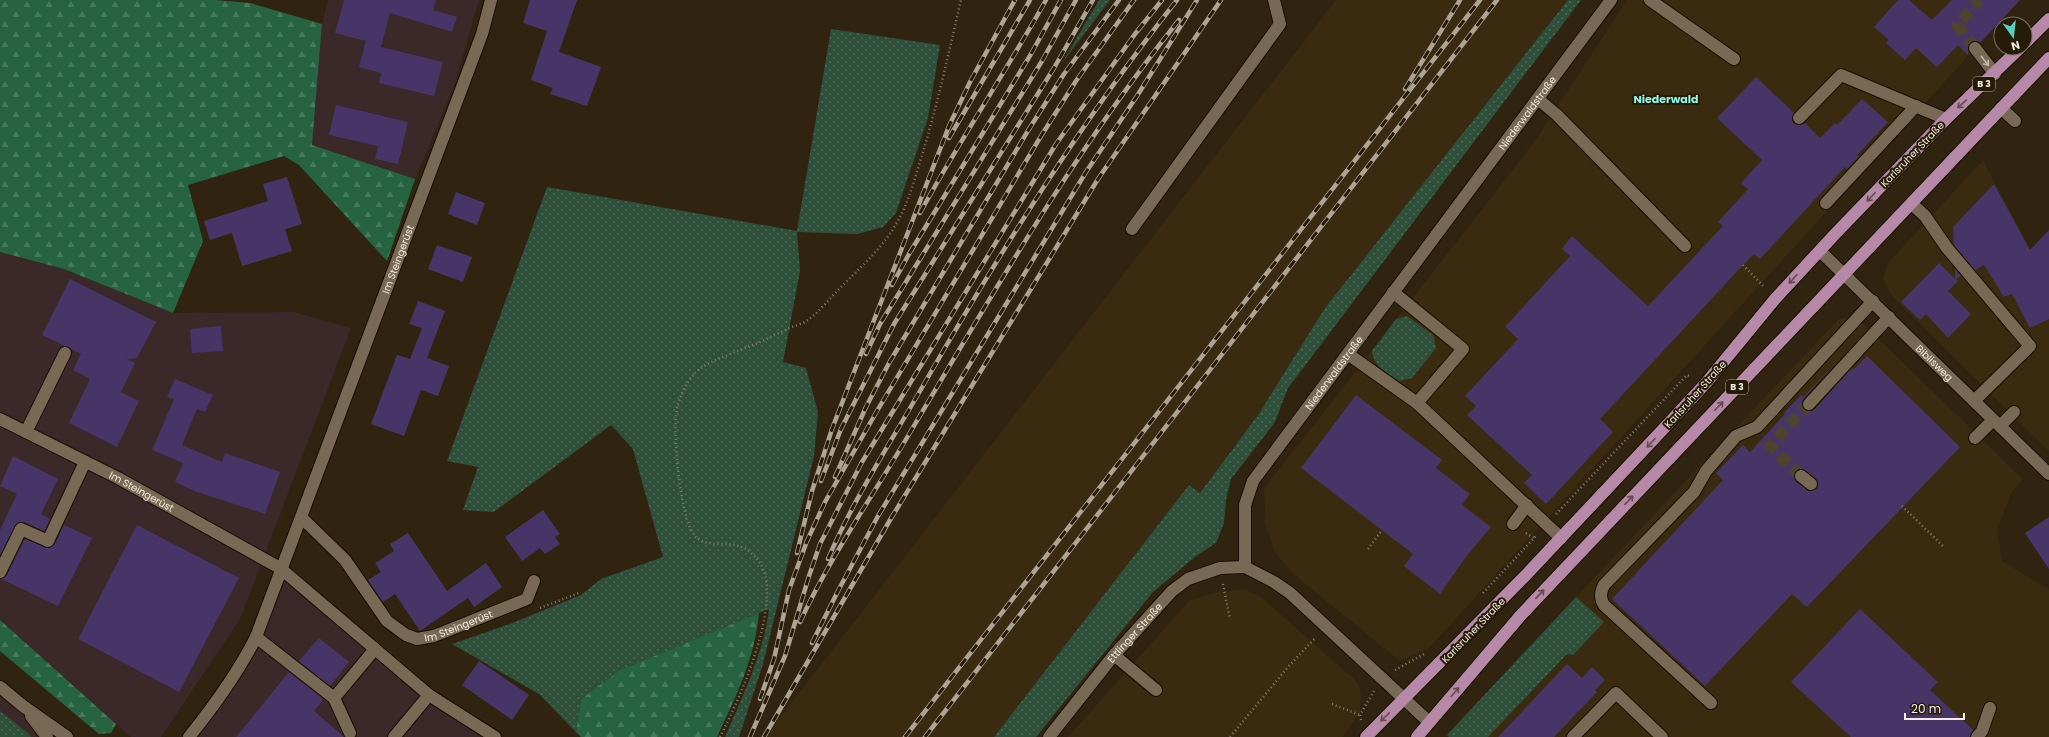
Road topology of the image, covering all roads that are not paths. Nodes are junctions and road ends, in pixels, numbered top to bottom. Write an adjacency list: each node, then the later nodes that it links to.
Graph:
1 (491, 0): 42 (street, Im Steingerüst)
2 (1274, 0): 20 (street)
3 (1611, 0): 12 (street, Niederwaldstraße)
4 (1650, 0): 9 (street)
5 (2049, 19): 6 (main road)
6 (2033, 35)
7 (1975, 48): 11 (street, one-way to 11)
8 (2012, 56): 11 (main road, Karlsruher Straße / B 3)
9 (1734, 59)
10 (2047, 63): 14 (main road, B 3)
11 (1995, 74): 16 (main road, Karlsruher Straße / B 3, one-way to 16)
12 (1538, 99): 21 (street); 24 (street, Niederwaldstraße)
13 (1916, 106): 15 (street); 16 (street); 18 (street)
14 (2001, 108): 17 (street); 19 (main road, B 3)
15 (1799, 118)
16 (1946, 119): 22 (main road, Karlsruher Straße / B 3, one-way to 22)
17 (2015, 121)
18 (1826, 204)
19 (1912, 204): 23 (main road, B 3); 29 (street)
20 (1132, 229)
21 (1685, 246)
22 (1820, 251): 23 (street, Biblisweg); 44 (main road, Karlsruher Straße / B 3, one-way to 44)
23 (1846, 274): 25 (street, Biblisweg); 60 (main road, B 3, one-way to 23)
24 (1393, 292): 28 (street, Niederwaldstraße); 30 (street)
25 (1873, 301): 26 (street, Biblisweg); 57 (street)
26 (1889, 317): 29 (street, Biblisweg); 31 (street)
27 (65, 353): 35 (street)
28 (1348, 354): 30 (street); 45 (street, Niederwaldstraße)
29 (1974, 401): 34 (street, Biblisweg)
30 (1417, 403): 41 (street)
31 (1809, 404)
32 (2014, 412): 34 (street)
33 (1, 421): 35 (street, Im Steingerüst)
34 (1996, 423): 36 (street); 38 (street, Biblisweg)
35 (26, 432): 37 (street, Im Steingerüst)
36 (1975, 438)
37 (85, 462): 46 (street, Im Steingerüst); 47 (street)
38 (2049, 474)
39 (1801, 476): 40 (street)
40 (1811, 484)
41 (1527, 505): 43 (street); 44 (street)
42 (302, 518): 46 (street, Im Steingerüst); 48 (street, Im Steingerüst)
43 (1512, 524)
44 (1562, 538): 56 (main road, Karlsruher Straße / B 3)
45 (1246, 567): 51 (street, Ettlinger Straße); 56 (street)
46 (280, 568): 49 (street, Im Steingerüst); 50 (street, Im Steingerüst)
47 (0, 572)
48 (534, 581)
49 (256, 637): 55 (street); 64 (street, Im Steingerüst)
50 (375, 649): 54 (street, Im Steingerüst); 55 (street)
51 (1114, 655): 53 (street); 67 (street, Ettlinger Straße)
52 (0, 687): 58 (street)
53 (1156, 690)
54 (429, 695): 65 (street); 66 (street, Im Steingerüst)
55 (334, 698): 61 (street)
56 (1405, 698): 60 (street); 68 (main road, Karlsruher Straße / B 3, one-way to 68)
57 (1711, 703)
58 (23, 706): 62 (street); 63 (street)
59 (1990, 708): 72 (street)
60 (1429, 722): 69 (main road, B 3)
61 (350, 733)
62 (48, 737)
63 (67, 737)
64 (189, 737)
65 (394, 737)
66 (495, 737)
67 (1048, 737)
68 (1366, 737)
69 (1417, 737)
70 (1573, 737): 71 (street)
71 (1662, 737)
72 (1977, 737)

